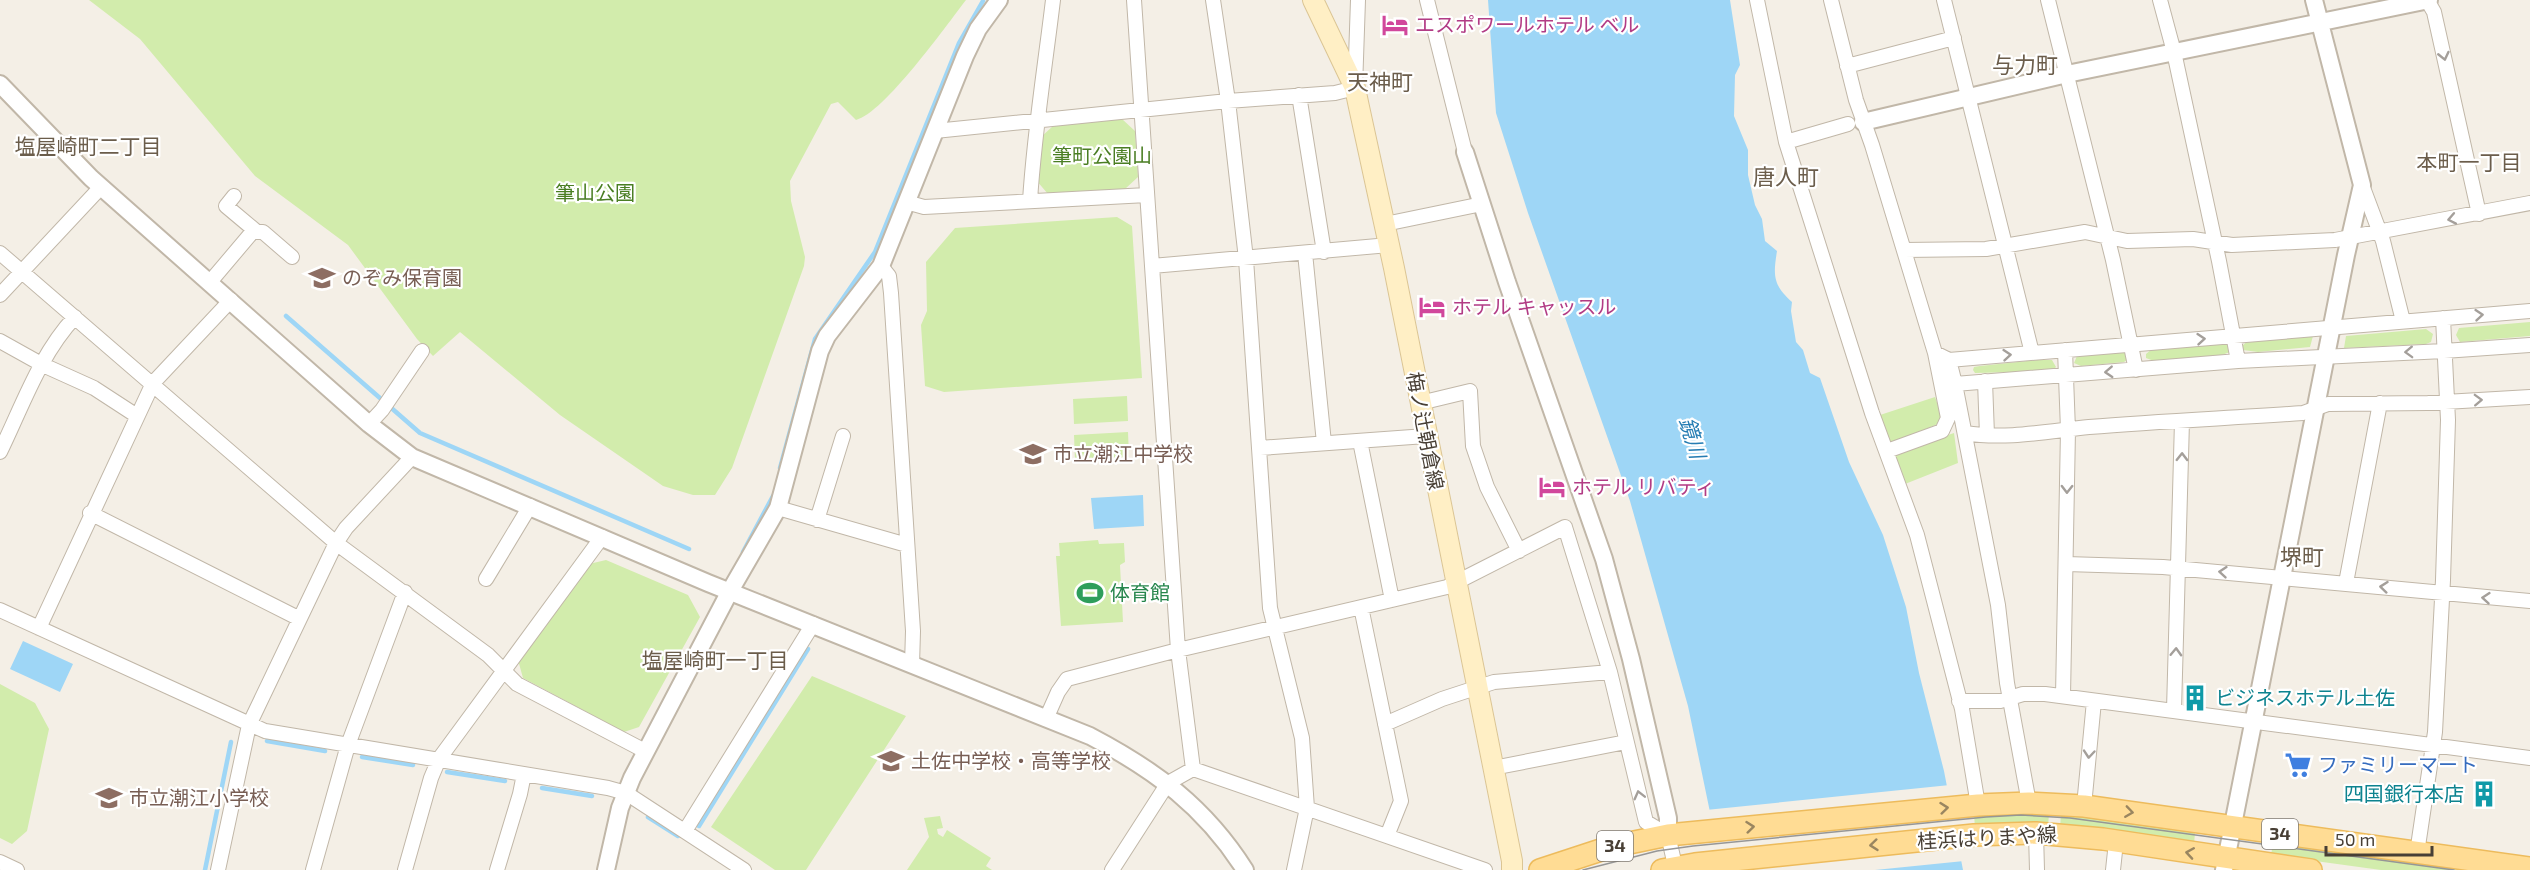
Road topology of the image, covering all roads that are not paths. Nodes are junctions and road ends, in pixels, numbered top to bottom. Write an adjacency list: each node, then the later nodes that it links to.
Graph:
1 (999, 0): 28 (street)
2 (1053, 0): 26 (street)
3 (1134, 0): 25 (street)
4 (1213, 0): 24 (street)
5 (1313, 0): 21 (main road, 梅ノ辻朝倉線)
6 (1358, 0): 21 (street)
7 (1427, 0): 30 (street)
8 (1757, 0): 29 (street)
9 (1831, 0): 18 (street)
10 (1944, 0): 16 (street)
11 (2048, 0): 19 (street)
12 (2160, 0): 17 (street)
13 (2314, 0): 15 (street)
14 (2428, 0): 15 (street); 39 (street, one-way to 39)
15 (2320, 22): 17 (street); 31 (street)
16 (1954, 38): 18 (street); 23 (street)
17 (2174, 52): 19 (street); 45 (street)
18 (1847, 66): 27 (street)
19 (2067, 74): 23 (street); 43 (street)
20 (0, 84): 32 (street)
21 (1355, 88): 22 (street); 40 (main road, 梅ノ辻朝倉線)
22 (1299, 95): 24 (street); 49 (street)
23 (1969, 97): 27 (street); 47 (street)
24 (1228, 101): 25 (street); 53 (street)
25 (1142, 109): 26 (street); 33 (street)
26 (1037, 120): 28 (street); 35 (street)
27 (1856, 123): 29 (street); 48 (street)
28 (935, 131): 36 (street)
29 (1786, 142): 99 (street)
30 (1465, 152): 38 (street)
31 (2362, 185): 42 (street); 44 (street)
32 (101, 187): 56 (street); 57 (street)
33 (1147, 195): 35 (street); 55 (street)
34 (234, 196): 41 (street)
35 (1029, 201): 36 (street)
36 (906, 202): 54 (street)
37 (2530, 203): 39 (street)
38 (1482, 204): 40 (street); 159 (street)
39 (2479, 214): 42 (street, one-way to 42)
40 (1385, 224): 46 (main road, 梅ノ辻朝倉線)
41 (254, 230): 52 (street); 57 (street)
42 (2384, 233): 44 (street); 63 (street)
43 (2106, 237): 45 (street); 47 (street); 67 (street)
44 (2350, 238): 45 (street); 64 (street)
45 (2215, 243): 65 (street)
46 (1389, 245): 49 (street); 85 (main road, 梅ノ辻朝倉線)
47 (2006, 247): 48 (street); 73 (street)
48 (1904, 250): 72 (street)
49 (1324, 252): 51 (street)
50 (0, 253): 56 (street)
51 (1305, 253): 53 (street); 97 (street)
52 (292, 257)
53 (1246, 259): 55 (street); 98 (street)
54 (881, 266): 103 (street); 108 (street)
55 (1152, 266): 127 (street)
56 (21, 272): 58 (street); 61 (street)
57 (210, 282): 59 (street)
58 (0, 295)
59 (231, 300): 81 (street); 90 (street)
60 (2530, 311): 62 (street, one-way to 60)
61 (75, 317): 77 (street); 81 (street)
62 (2443, 318): 63 (street); 71 (street)
63 (2403, 321): 64 (street)
64 (2332, 327): 65 (street); 74 (street)
65 (2234, 336): 67 (street, one-way to 65); 76 (street)
66 (0, 341): 77 (street)
67 (2132, 345): 69 (street); 78 (street)
68 (2530, 345): 71 (street)
69 (2065, 350): 73 (street); 79 (street)
70 (422, 351): 90 (street)
71 (2444, 351): 74 (street, one-way to 74); 84 (street)
72 (1935, 352): 75 (street); 99 (street)
73 (2031, 353): 75 (street, one-way to 73)
74 (2326, 355): 76 (street); 87 (street)
75 (1949, 360): 82 (street)
76 (2238, 361): 78 (street)
77 (43, 365): 88 (street); 100 (street)
78 (2136, 370): 79 (street, one-way to 79)
79 (2065, 374): 80 (street); 91 (street)
80 (1985, 381): 82 (street); 93 (street)
81 (153, 383): 88 (street); 107 (street)
82 (1955, 384): 92 (street)
83 (2530, 397): 84 (street, one-way to 83)
84 (2447, 402): 86 (street); 118 (street)
85 (1420, 403): 95 (main road, 梅ノ辻朝倉線); 109 (street)
86 (2380, 403): 87 (street); 115 (street)
87 (2316, 408): 89 (street); 112 (street)
88 (137, 416): 104 (street)
89 (2182, 420): 91 (street); 111 (street, one-way to 89)
90 (369, 424): 101 (street)
91 (2068, 430): 93 (street); 110 (street, one-way to 110)
92 (1965, 433): 93 (street); 133 (street)
93 (1987, 435)
94 (843, 436): 105 (street)
95 (1426, 436): 96 (street); 114 (main road, 梅ノ辻朝倉線)
96 (1360, 441): 97 (street); 119 (street)
97 (1324, 443): 98 (street)
98 (1260, 448): 125 (street)
99 (1887, 451): 134 (street)
100 (0, 452)
101 (412, 457): 102 (street); 107 (street)
102 (530, 506): 106 (street); 113 (street)
103 (778, 508): 105 (street); 116 (street)
104 (90, 513): 123 (street); 126 (street)
105 (817, 520): 108 (street)
106 (602, 537): 116 (street); 129 (street)
107 (336, 543): 117 (street); 123 (street)
108 (907, 544): 128 (street)
109 (1519, 551): 114 (street); 130 (street)
110 (2066, 564): 111 (street); 132 (street)
111 (2180, 568): 112 (street, one-way to 111); 136 (street, one-way to 111)
112 (2282, 577): 115 (street); 138 (street)
113 (486, 579)
114 (1455, 581): 119 (street); 131 (main road, 梅ノ辻朝倉線)
115 (2346, 583): 118 (street, one-way to 115)
116 (730, 591): 124 (street); 144 (street)
117 (405, 592): 129 (street); 142 (street)
118 (2442, 594): 120 (street, one-way to 118); 143 (street)
119 (1392, 600): 121 (street)
120 (2530, 601)
121 (1361, 607): 125 (street); 139 (street)
122 (0, 610): 126 (street)
123 (298, 618): 140 (street)
124 (813, 624): 128 (street); 157 (street)
125 (1275, 627): 127 (street); 155 (street)
126 (39, 628): 140 (street)
127 (1178, 650): 137 (street); 148 (street)
128 (912, 665): 137 (street)
129 (501, 671): 144 (street); 146 (street)
130 (1610, 672): 131 (street); 141 (street)
131 (1476, 687): 139 (street); 147 (main road, 梅ノ辻朝倉線)
132 (2063, 696): 133 (street); 135 (street)
133 (2010, 697): 134 (street); 152 (street)
134 (1959, 701): 153 (street)
135 (2094, 701): 136 (street); 154 (street, one-way to 154)
136 (2174, 710): 138 (street)
137 (1046, 719): 150 (street)
138 (2252, 722): 143 (street); 156 (street)
139 (1385, 724): 160 (street)
140 (249, 725): 142 (street); 170 (street)
141 (1626, 742): 147 (street); 159 (street, one-way to 141)
142 (348, 745): 146 (street); 171 (street)
143 (2433, 746): 145 (street); 162 (street)
144 (645, 751): 151 (street)
145 (2530, 758)
146 (439, 759): 149 (street); 172 (street)
147 (1492, 768): 179 (main road, 梅ノ辻朝倉線)
148 (1193, 769): 150 (street); 155 (street)
149 (524, 774): 151 (street); 173 (street)
150 (1168, 783): 175 (street); 176 (street)
151 (626, 794): 157 (street); 168 (street)
152 (2029, 803): 153 (main road, 桂浜はりまや線 / 34); 154 (main road, 桂浜はりまや線 / 34)
153 (1975, 805): 159 (main road, 桂浜はりまや線 / 34, one-way to 153)
154 (2084, 806): 156 (main road, 桂浜はりまや線 / 34, one-way to 156)
155 (1306, 808): 160 (street); 177 (street)
156 (2232, 827): 162 (main road, 桂浜はりまや線 / 34); 165 (street)
157 (685, 831): 164 (street)
158 (2036, 833): 161 (main road, 桂浜はりまや線 / 34); 166 (main road, 桂浜はりまや線 / 34, one-way to 166); 181 (street)
159 (1668, 835): 166 (street); 180 (main road, 桂浜はりまや線 / 34)
160 (1387, 836): 178 (street)
161 (2116, 842): 165 (main road, 桂浜はりまや線 / 34, one-way to 161); 182 (street)
162 (2417, 853): 167 (main road, 桂浜はりまや線 / 34)
163 (0, 862): 169 (street)
164 (722, 864): 174 (street)
165 (2225, 865): 183 (main road, 桂浜はりまや線 / 34)
166 (1677, 868)
167 (2530, 868)
168 (610, 869)
169 (17, 870)
170 (218, 870)
171 (313, 870)
172 (405, 870)
173 (497, 870)
174 (744, 870)
175 (1112, 870)
176 (1245, 870)
177 (1294, 870)
178 (1485, 870)
179 (1512, 870)
180 (1540, 870)
181 (2037, 870)
182 (2113, 870)
183 (2311, 870)

